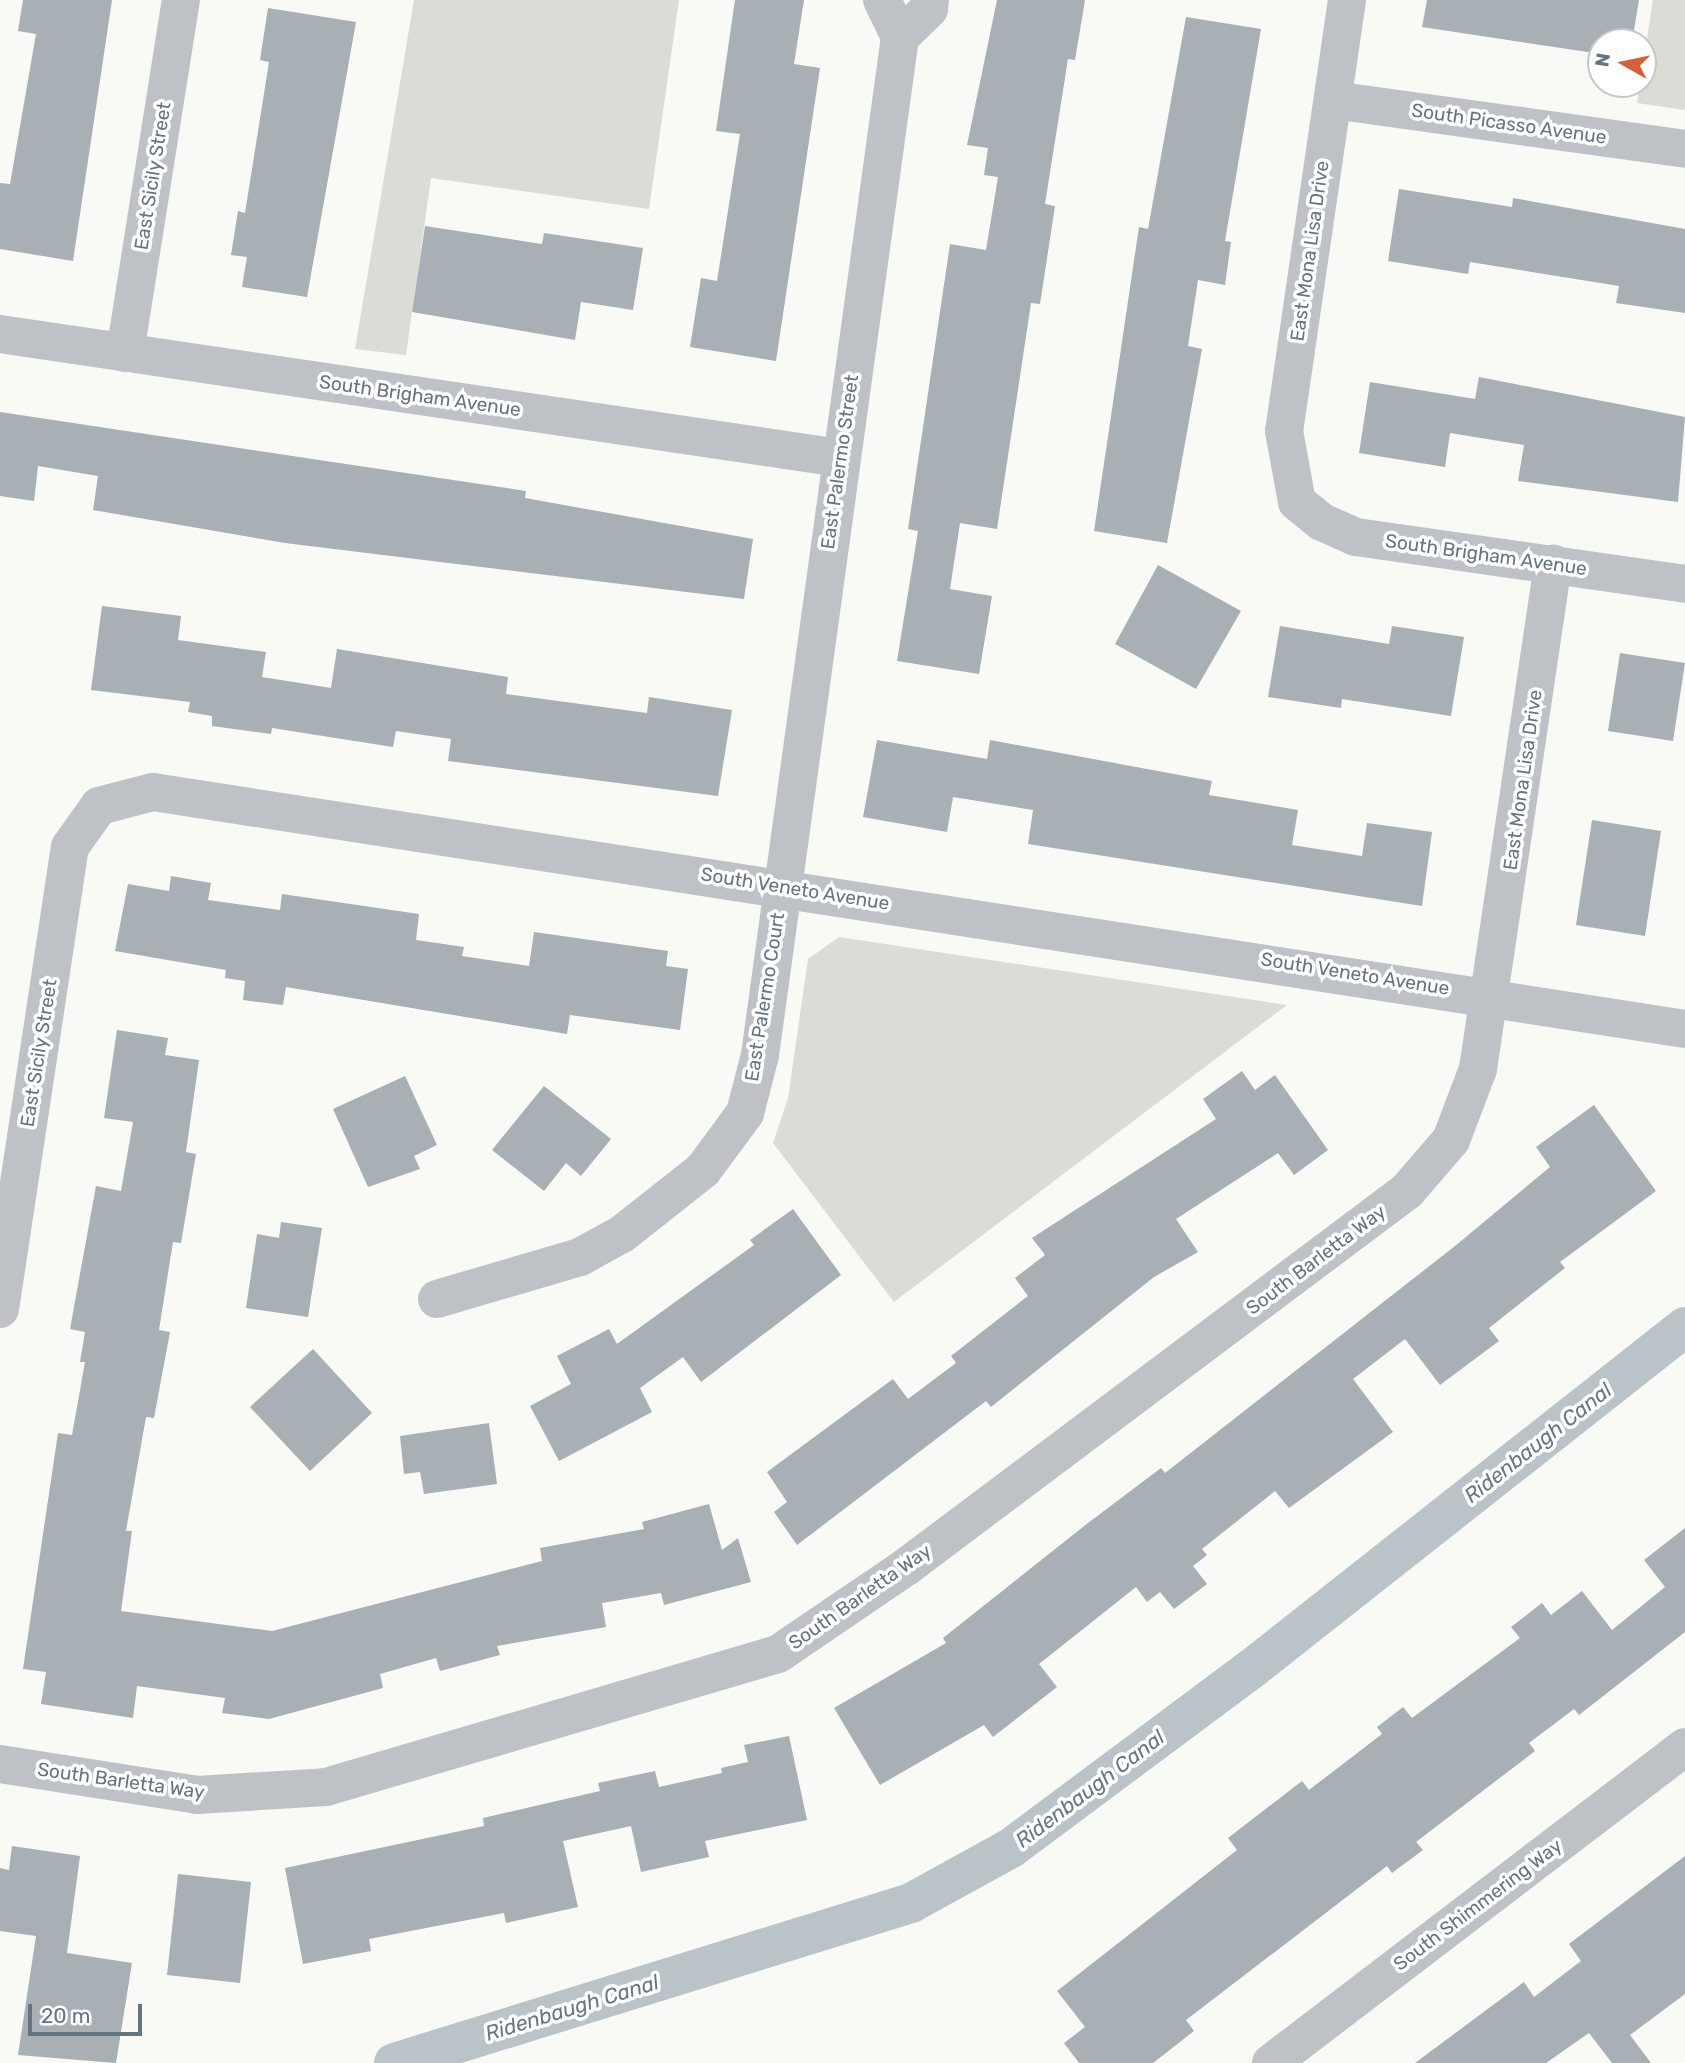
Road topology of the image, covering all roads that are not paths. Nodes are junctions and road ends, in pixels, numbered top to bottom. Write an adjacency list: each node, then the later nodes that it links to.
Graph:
1 (181, 0): 9 (street, East Sicily Street)
2 (882, 0): 5 (street)
3 (930, 0): 5 (street)
4 (1347, 0): 6 (street, East Mona Lisa Drive)
5 (900, 37): 10 (street, East Palermo Street)
6 (1333, 100): 7 (street, South Picasso Avenue); 11 (street, East Mona Lisa Drive)
7 (1685, 149)
8 (0, 334): 9 (street, South Brigham Avenue)
9 (125, 353): 10 (street, South Brigham Avenue)
10 (840, 458): 15 (street, East Palermo Street)
11 (1297, 502): 12 (street, South Brigham Avenue)
12 (1553, 564): 13 (street, South Brigham Avenue); 16 (street, East Mona Lisa Drive)
13 (1685, 584)
14 (99, 806): 15 (street, South Veneto Avenue); 19 (street, East Sicily Street)
15 (782, 888): 16 (street, South Veneto Avenue); 18 (street, East Palermo Court)
16 (1492, 996): 17 (street, South Veneto Avenue); 21 (street, South Barletta Way)
17 (1685, 1029)
18 (437, 1299)
19 (0, 1309)
20 (1685, 1747): 22 (street, South Shimmering Way)
21 (0, 1765)
22 (1271, 2063)

